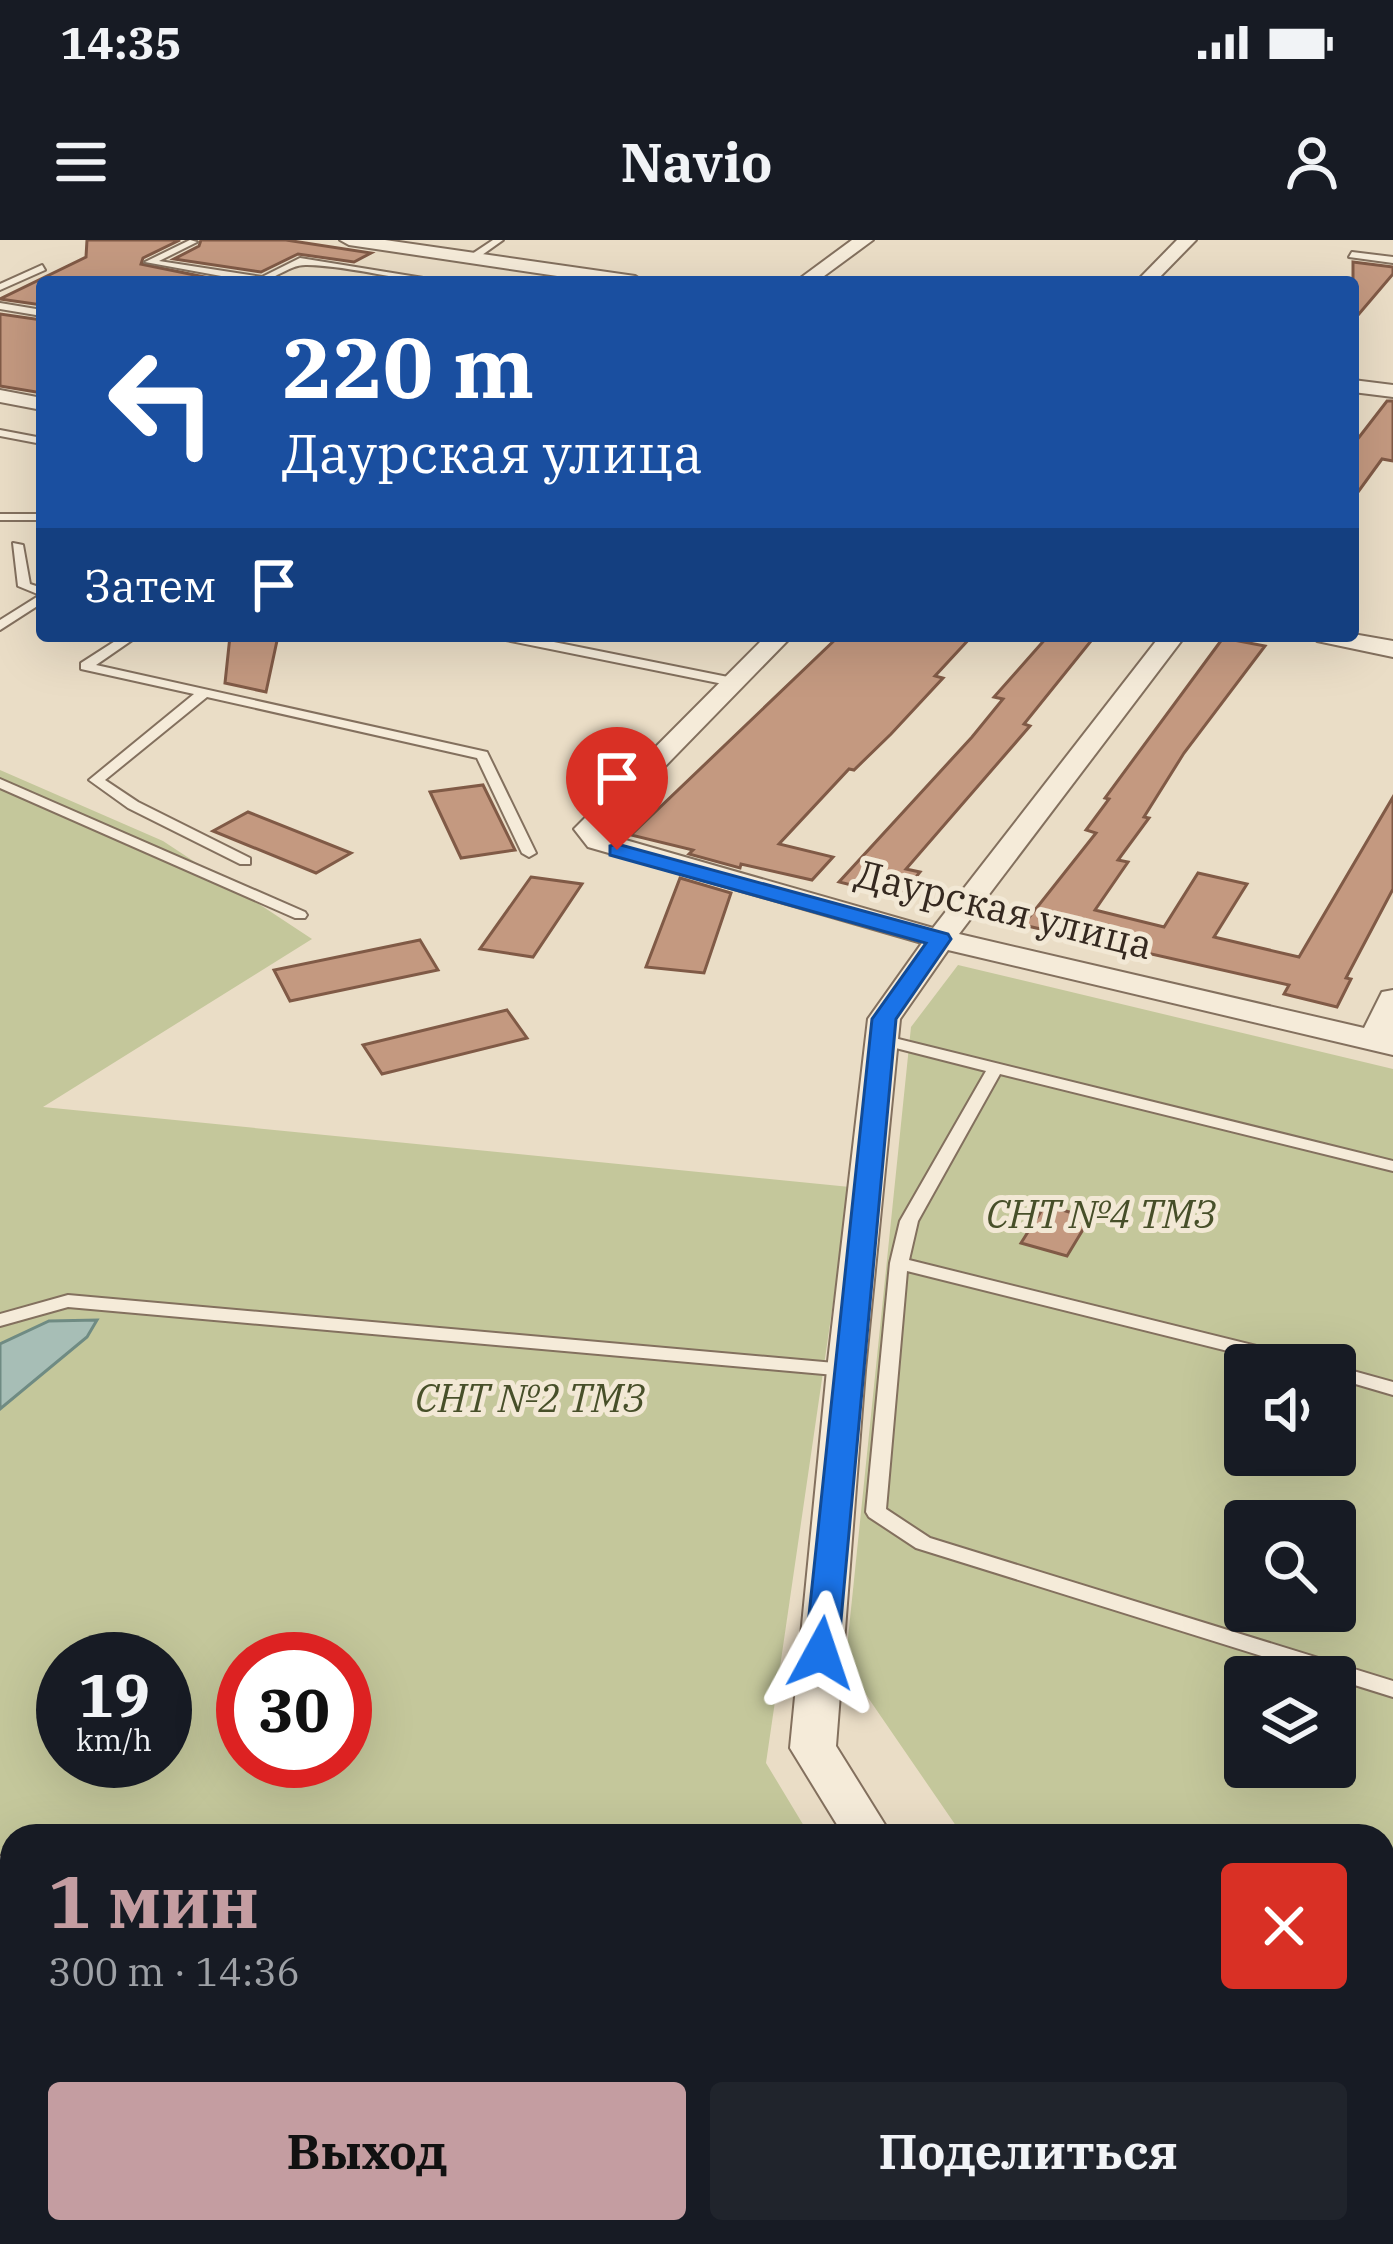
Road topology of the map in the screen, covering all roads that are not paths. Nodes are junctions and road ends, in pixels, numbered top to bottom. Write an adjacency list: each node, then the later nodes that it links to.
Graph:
1 (178, 240): 11 (lane)
2 (349, 240): 7 (street)
3 (499, 240): 7 (lane)
4 (864, 240): 16 (street)
5 (1187, 240): 17 (street)
6 (1352, 254): 8 (lane)
7 (472, 258): 10 (street)
8 (1393, 260)
9 (41, 268): 18 (lane)
10 (549, 269): 14 (street); 15 (street)
11 (232, 276)
12 (271, 276): 13 (lane)
13 (400, 276)
14 (538, 276)
15 (595, 276)
16 (813, 276)
17 (1151, 276)
18 (0, 287)
19 (0, 306): 20 (lane)
20 (36, 312)
21 (1393, 391): 22 (street)
22 (1359, 392)
23 (0, 396): 24 (street)
24 (36, 403)
25 (0, 433): 26 (lane)
26 (36, 440)
27 (0, 507): 28 (lane)
28 (16, 516): 29 (lane); 30 (lane)
29 (0, 517)
30 (36, 517)
31 (17, 544): 32 (lane)
32 (36, 592)
33 (36, 599): 34 (lane)
34 (0, 626)
35 (123, 642): 42 (lane)
36 (536, 642): 41 (lane)
37 (774, 642): 41 (street)
38 (1168, 642): 47 (street)
39 (1357, 642): 40 (street)
40 (1393, 649)
41 (733, 682): 47 (street, Даурская улица)
42 (204, 693): 44 (lane); 45 (lane)
43 (0, 783): 46 (lane)
44 (529, 853)
45 (245, 861)
46 (300, 915)
47 (940, 939): 49 (street); 50 (street, Даурская улица)
48 (1393, 999): 50 (street)
49 (882, 1040): 51 (lane); 56 (street)
50 (1384, 1043)
51 (996, 1067): 52 (lane); 53 (lane)
52 (1393, 1166)
53 (899, 1263): 55 (lane); 59 (lane)
54 (0, 1320): 56 (lane)
55 (1225, 1344)
56 (846, 1370): 60 (street)
57 (1356, 1378): 58 (lane)
58 (1393, 1389)
59 (1393, 1689)
60 (861, 1824)

